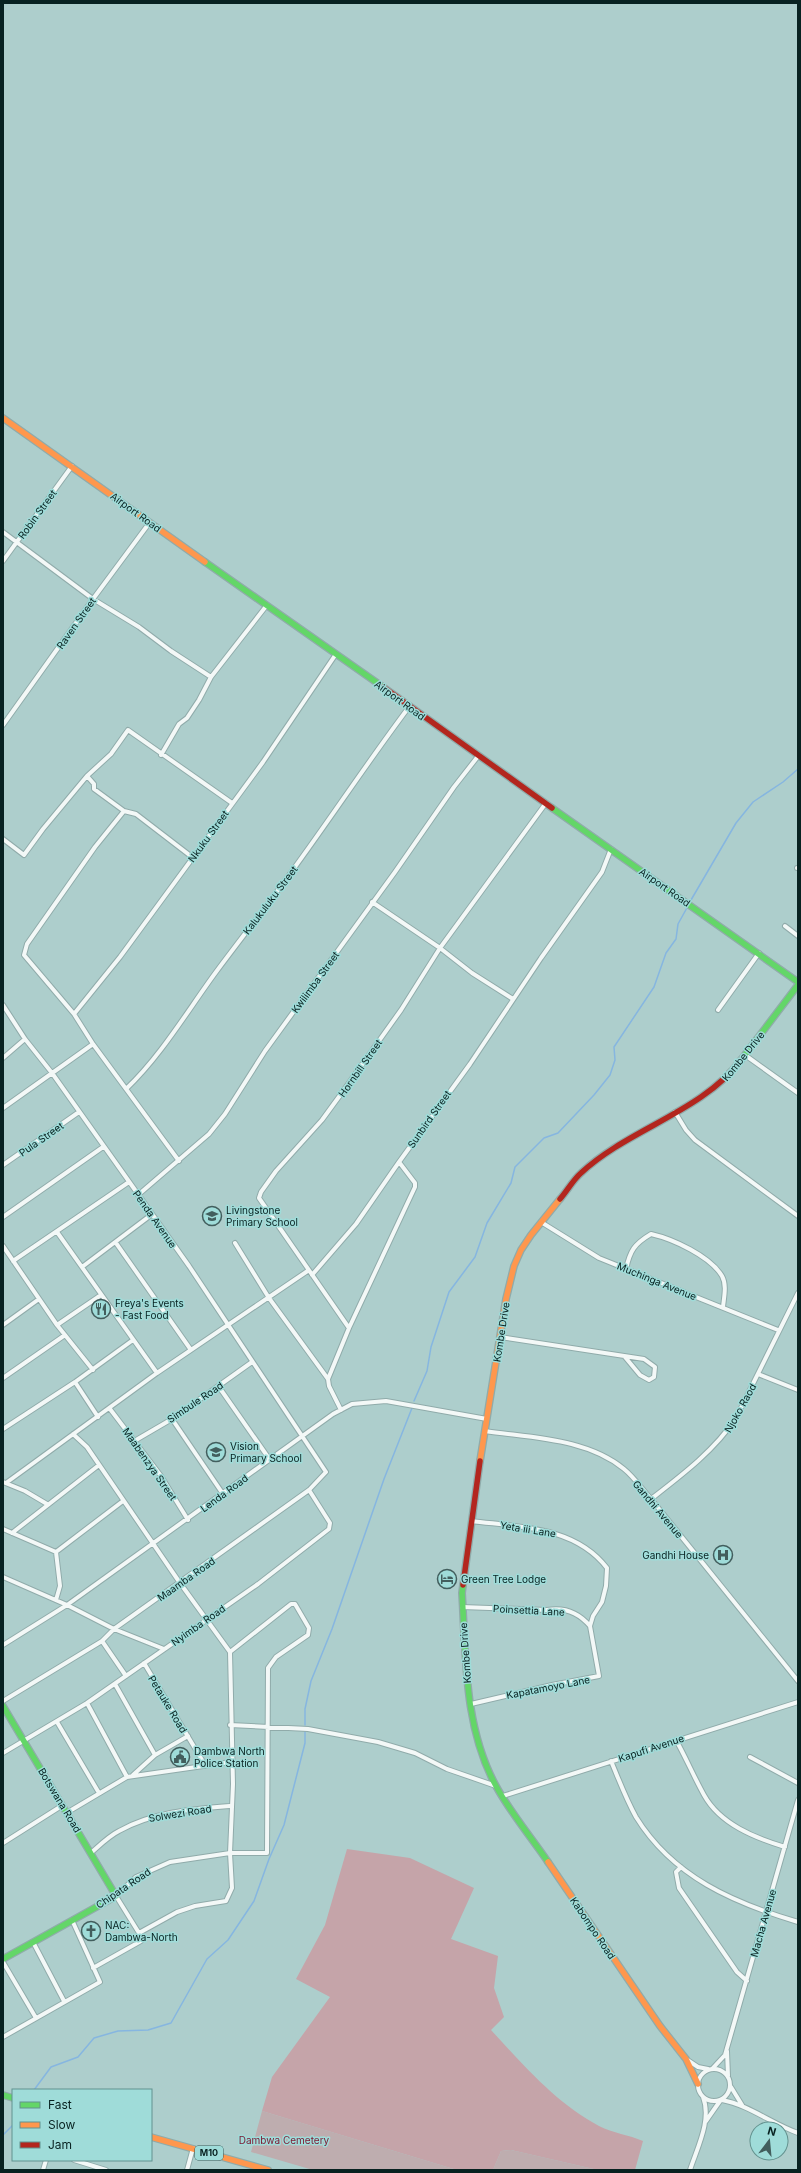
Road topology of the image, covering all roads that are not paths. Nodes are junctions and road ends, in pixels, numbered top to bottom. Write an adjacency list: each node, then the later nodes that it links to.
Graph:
1 (3, 418): 2 (main road, Airport Road)
2 (72, 466): 3 (main road, Airport Road); 5 (street, Robin Street)
3 (150, 522): 7 (street, Raven Street); 8 (main road, Airport Road)
4 (3, 532): 5 (street)
5 (17, 541): 6 (street, Robin Street); 7 (street)
6 (3, 561)
7 (93, 599): 10 (street); 12 (street, Raven Street)
8 (267, 605): 9 (main road, Airport Road); 10 (street)
9 (336, 654): 11 (main road, Airport Road); 16 (street, Nkuku Street)
10 (211, 677): 13 (street)
11 (409, 707): 14 (main road, Airport Road); 38 (street, Kalukuluku Street)
12 (3, 725)
13 (161, 754): 15 (street); 16 (street)
14 (479, 756): 17 (main road, Airport Road); 22 (street, Kwilimba Street)
15 (87, 776): 18 (street); 19 (street)
16 (232, 803): 21 (street, Nkuku Street)
17 (546, 803): 20 (main road, Airport Road); 25 (street, Hornbill Street)
18 (124, 811): 21 (street); 32 (street)
19 (3, 839)
20 (611, 849): 26 (main road, Airport Road); 29 (street, Sunbird Street)
21 (192, 857): 32 (street, Nkuku Street)
22 (372, 902): 25 (street); 44 (street, Kwilimba Street)
23 (784, 926): 24 (street)
24 (798, 936)
25 (440, 948): 29 (street); 60 (street, Hornbill Street)
26 (759, 953): 27 (main road, Airport Road); 31 (street)
27 (798, 982)
28 (798, 985): 35 (main road, Kombe Drive)
29 (513, 999): 45 (street, Sunbird Street)
30 (3, 1005): 33 (street, Penda Avenue)
31 (718, 1010)
32 (74, 1014): 34 (street)
33 (26, 1039): 36 (street); 37 (street, Penda Avenue)
34 (93, 1044): 37 (street); 38 (street)
35 (745, 1055): 39 (street); 42 (main road, Kombe Drive)
36 (3, 1058)
37 (52, 1073): 40 (street); 41 (street, Penda Avenue)
38 (126, 1089): 44 (street)
39 (798, 1093)
40 (3, 1108)
41 (79, 1112): 43 (street, Penda Avenue); 46 (street, Pula Street)
42 (675, 1112): 50 (street); 52 (main road, Kombe Drive)
43 (103, 1146): 47 (street, Penda Avenue); 51 (street)
44 (179, 1161): 48 (street, Kwilimba Street)
45 (399, 1162): 61 (street, Sunbird Street); 70 (street)
46 (3, 1165)
47 (129, 1182): 48 (street, Penda Avenue); 53 (street)
48 (138, 1195): 49 (street, Penda Avenue)
49 (151, 1215): 54 (street); 69 (street, Penda Avenue)
50 (798, 1216)
51 (3, 1217)
52 (541, 1222): 59 (street, Muchinga Avenue); 73 (main road, Kombe Drive)
53 (57, 1232): 57 (street); 58 (street)
54 (116, 1243): 58 (street); 75 (street)
55 (235, 1243): 64 (street)
56 (3, 1246): 57 (street)
57 (13, 1261): 65 (street)
58 (82, 1267): 63 (street)
59 (626, 1269): 66 (street, Muchinga Avenue); 66 (street)
60 (309, 1270): 61 (street, Hornbill Street); 64 (street)
61 (312, 1275): 70 (street, Hornbill Street)
62 (798, 1293): 71 (street, Njoko Raod)
63 (100, 1295): 68 (street); 74 (street)
64 (269, 1298): 69 (street); 82 (street)
65 (39, 1299): 67 (street); 68 (street)
66 (723, 1307): 71 (street, Muchinga Avenue)
67 (3, 1325)
68 (57, 1325): 72 (street)
69 (229, 1326): 75 (street); 77 (street, Penda Avenue)
70 (349, 1328): 82 (street)
71 (778, 1330): 80 (street, Njoko Raod)
72 (65, 1335): 78 (street); 81 (street)
73 (500, 1337): 76 (street); 90 (main road, Kombe Drive)
74 (133, 1340): 78 (street); 79 (street)
75 (191, 1350): 79 (street)
76 (626, 1357): 76 (street)
77 (252, 1362): 84 (street, Simbule Road); 94 (street, Penda Avenue)
78 (92, 1370): 83 (street)
79 (157, 1374): 86 (street)
80 (758, 1374): 85 (street); 101 (street, Njoko Raod)
81 (3, 1378)
82 (328, 1379): 87 (street)
83 (75, 1382): 88 (street); 91 (street)
84 (218, 1387): 89 (street, Simbule Road); 96 (street)
85 (798, 1390)
86 (110, 1409): 88 (street); 95 (street, Maabenzya Street)
87 (341, 1410): 90 (street, Lenda Road); 94 (street, Lenda Road)
88 (98, 1417): 93 (street)
89 (172, 1419): 95 (street, Simbule Road); 100 (street)
90 (486, 1420): 92 (main road, Kombe Drive)
91 (3, 1429)
92 (485, 1431): 101 (street, Gandhi Avenue); 105 (main road, Kombe Drive)
93 (73, 1434): 97 (street); 98 (street)
94 (303, 1436): 96 (street, Lenda Road); 99 (street, Maamba Road)
95 (136, 1440): 104 (street, Maabenzya Street)
96 (270, 1460): 100 (street, Lenda Road)
97 (99, 1465): 102 (street); 103 (street)
98 (4, 1483): 103 (street)
99 (309, 1490): 111 (street, Maamba Road); 115 (street, Nyimba Road)
100 (223, 1494): 104 (street, Lenda Road)
101 (650, 1499): 124 (street, Gandhi Avenue)
102 (123, 1501): 108 (street); 109 (street)
103 (47, 1504): 107 (street)
104 (188, 1520): 108 (street, Lenda Road)
105 (471, 1521): 114 (main road, Kombe Drive); 116 (street, Yeta iii Lane)
106 (3, 1529): 107 (street)
107 (12, 1533): 109 (street)
108 (154, 1544): 111 (street); 113 (street, Lenda Road)
109 (56, 1552): 112 (street)
110 (3, 1577): 112 (street)
111 (180, 1583): 115 (street); 117 (street, Maamba Road)
112 (56, 1600): 113 (street)
113 (67, 1605): 117 (street); 119 (street, Lenda Road)
114 (462, 1607): 116 (street, Poinsettia Lane); 129 (main road, Kombe Drive)
115 (207, 1618): 120 (street, Nyimba Road); 121 (street)
116 (590, 1626): 129 (street, Kapatamoyo Lane)
117 (114, 1629): 118 (street, Maamba Road); 120 (street)
118 (102, 1641): 123 (street); 126 (street, Maamba Road)
119 (3, 1644)
120 (164, 1649): 122 (street, Nyimba Road)
121 (230, 1652): 132 (street); 133 (street)
122 (144, 1663): 123 (street, Nyimba Road); 134 (street, Petauke Road)
123 (126, 1676): 125 (street, Nyimba Road)
124 (798, 1681)
125 (115, 1684): 128 (street, Nyimba Road); 138 (street)
126 (3, 1701)
127 (798, 1702): 136 (street, Kapufi Avenue)
128 (87, 1703): 131 (street, Nyimba Road); 144 (street)
129 (471, 1704): 146 (main road, Kombe Drive)
130 (3, 1706): 135 (main road, Botswana Road)
131 (57, 1722): 135 (street, Nyimba Road); 147 (street)
132 (230, 1725): 133 (street); 141 (street)
133 (268, 1727): 146 (street); 156 (street, Chipata Road)
134 (188, 1736): 138 (street); 142 (street, Petauke Road)
135 (24, 1740): 137 (street, Nyimba Road); 150 (main road, Botswana Road)
136 (676, 1740): 140 (street, Kapufi Avenue); 154 (street)
137 (3, 1753)
138 (155, 1755): 143 (street)
139 (750, 1757): 145 (street)
140 (611, 1761): 148 (street, Kapufi Avenue); 157 (street)
141 (231, 1762): 142 (street); 151 (street)
142 (205, 1765): 143 (street)
143 (133, 1776): 144 (street)
144 (127, 1777): 147 (street)
145 (798, 1783)
146 (496, 1786): 148 (main road, Kombe Drive)
147 (99, 1793): 152 (street)
148 (503, 1796): 172 (main road, Kabompo Road)
149 (798, 1800): 154 (street, Macha Avenue)
150 (63, 1805): 152 (main road, Botswana Road); 153 (street)
151 (230, 1806): 155 (street, Solwezi Road); 156 (street)
152 (68, 1812): 155 (main road, Botswana Road)
153 (3, 1843)
154 (785, 1846): 159 (street, Macha Avenue)
155 (92, 1852): 158 (main road, Botswana Road)
156 (230, 1853): 158 (street, Chipata Road); 162 (street)
157 (681, 1867): 159 (street); 167 (street)
158 (116, 1896): 160 (main road, Chipata Road); 162 (street)
159 (766, 1913): 161 (street); 167 (street, Macha Avenue)
160 (72, 1920): 163 (main road, Chipata Road); 166 (street)
161 (798, 1922)
162 (139, 1933): 166 (street)
163 (33, 1942): 164 (main road, Chipata Road); 168 (street)
164 (3, 1958)
165 (3, 1962): 169 (street)
166 (93, 1968): 168 (street)
167 (747, 1981): 171 (street, Macha Avenue)
168 (64, 2002): 169 (street)
169 (36, 2018): 170 (street)
170 (4, 2035)
171 (728, 2045): 173 (street, Macha Avenue); 174 (street, Macha Avenue)
172 (686, 2059): 173 (street, Kabompo Road); 175 (main road, Kabompo Road)
173 (711, 2069): 174 (street); 175 (street)
174 (728, 2076): 176 (street)
175 (698, 2084): 177 (street)
176 (731, 2086): 178 (street); 179 (street)
177 (702, 2096): 178 (street); 180 (street)
178 (721, 2100): 179 (street); 180 (street)
179 (743, 2106): 181 (street)
180 (704, 2123): 188 (street)
181 (798, 2133)
182 (152, 2137): 183 (main road, M10)
183 (192, 2148): 186 (street); 187 (main road, M10)
184 (77, 2161): 185 (street)
185 (106, 2170)
186 (187, 2170)
187 (268, 2170)
188 (690, 2170)

